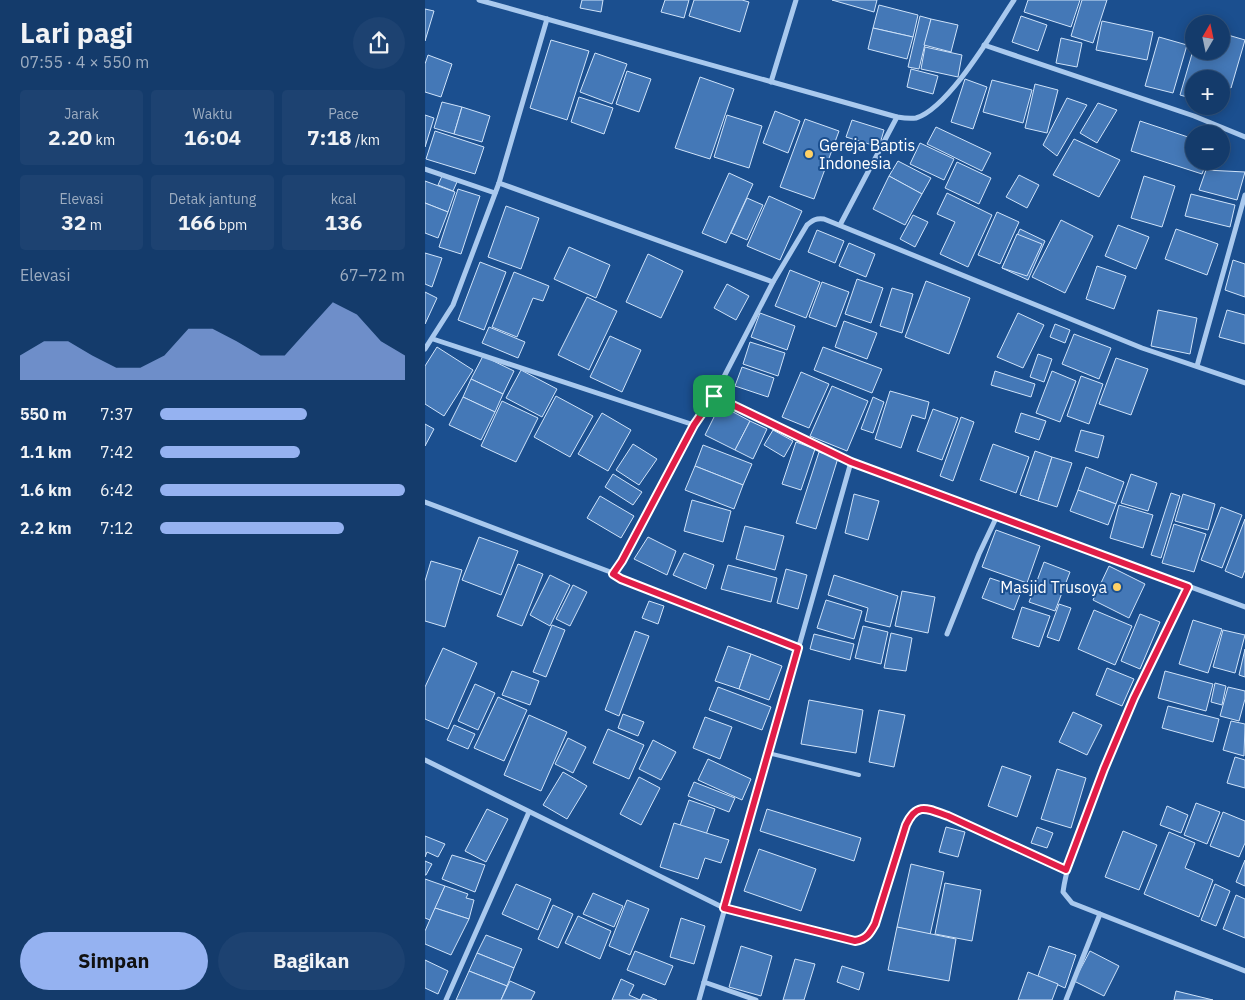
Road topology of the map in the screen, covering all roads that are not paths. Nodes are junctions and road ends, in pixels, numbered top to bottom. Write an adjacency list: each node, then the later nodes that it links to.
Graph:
1 (479, 0): 4 (street)
2 (796, 0): 7 (street)
3 (1014, 0): 6 (street)
4 (486, 1): 5 (street)
5 (547, 19): 7 (street); 11 (street)
6 (983, 45): 8 (street); 9 (street)
7 (771, 82): 8 (street)
8 (897, 117): 14 (street)
9 (1245, 137)
10 (425, 169): 12 (street)
11 (499, 183): 12 (street); 15 (street)
12 (495, 193): 16 (street)
13 (1245, 195): 18 (street)
14 (840, 225): 15 (street); 18 (street)
15 (773, 282): 20 (street)
16 (433, 339): 17 (street); 21 (street)
17 (425, 349)
18 (1197, 366): 19 (street)
19 (1245, 383)
20 (714, 396): 21 (street); 22 (street)
21 (694, 425): 25 (street)
22 (851, 462): 24 (street); 29 (street)
23 (425, 502): 25 (street)
24 (997, 516): 26 (street); 28 (street)
25 (613, 574): 29 (street)
26 (1188, 587): 27 (street); 34 (street)
27 (1245, 606)
28 (947, 634)
29 (798, 648): 30 (street)
30 (768, 753): 32 (lane); 35 (street)
31 (425, 760): 33 (street)
32 (859, 775)
33 (529, 812): 35 (street); 39 (street)
34 (1066, 870): 35 (street); 36 (street)
35 (724, 908): 38 (street)
36 (1100, 914): 37 (street); 42 (street)
37 (1245, 972)
38 (704, 982): 40 (street); 41 (street)
39 (446, 1000)
40 (699, 1000)
41 (756, 1000)
42 (1066, 1000)

